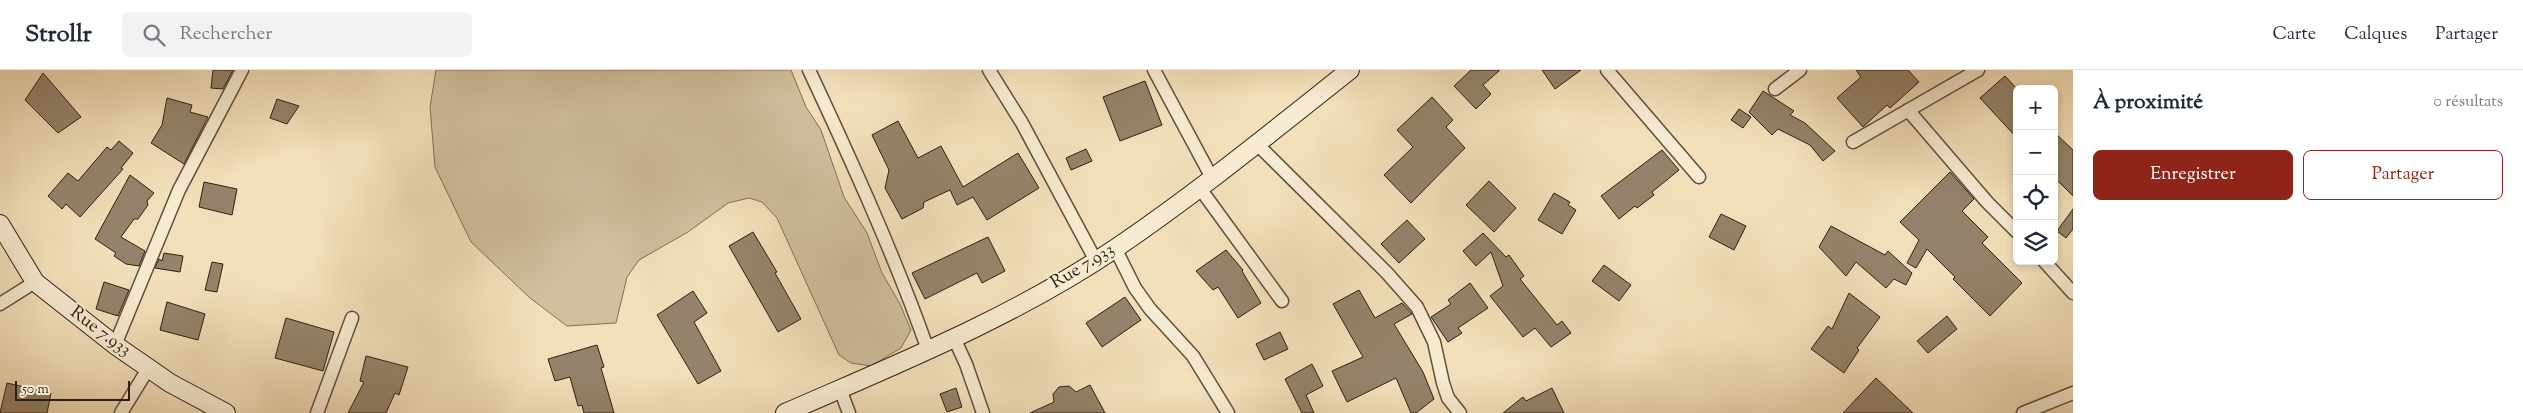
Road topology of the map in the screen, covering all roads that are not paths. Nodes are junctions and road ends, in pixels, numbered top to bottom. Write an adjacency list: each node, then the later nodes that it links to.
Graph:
1 (242, 70): 26 (street)
2 (809, 70): 27 (street)
3 (990, 70): 18 (street)
4 (1154, 70): 14 (street)
5 (1350, 70): 12 (street, Rue 7.933)
6 (1607, 70): 13 (street)
7 (1800, 70): 9 (street)
8 (1978, 70): 10 (street)
9 (1775, 89)
10 (1908, 110): 11 (street); 16 (street)
11 (1853, 142)
12 (1258, 144): 14 (street, Rue 7.933); 38 (street)
13 (1699, 177)
14 (1205, 183): 17 (street, Rue 7.933); 22 (street)
15 (0, 224): 20 (street, Rue 7.933)
16 (2013, 228)
17 (1115, 248): 18 (street, Rue 7.933); 37 (street)
18 (1096, 261): 25 (street, Rue 7.933)
19 (2048, 265): 21 (street)
20 (35, 282): 23 (street); 26 (street, Rue 7.933)
21 (2073, 293)
22 (1282, 302)
23 (0, 304)
24 (352, 318): 33 (street)
25 (954, 338): 27 (street, Rue 7.933); 36 (street)
26 (115, 345): 28 (street, Rue 7.933)
27 (928, 350): 29 (street, Rue 7.933)
28 (148, 369): 31 (street); 32 (street, Rue 7.933)
29 (840, 389): 34 (street, Rue 7.933); 35 (street)
30 (2073, 393): 39 (street)
31 (121, 413)
32 (226, 413)
33 (317, 413)
34 (785, 413)
35 (849, 413)
36 (983, 413)
37 (1228, 413)
38 (1460, 413)
39 (2023, 413)

